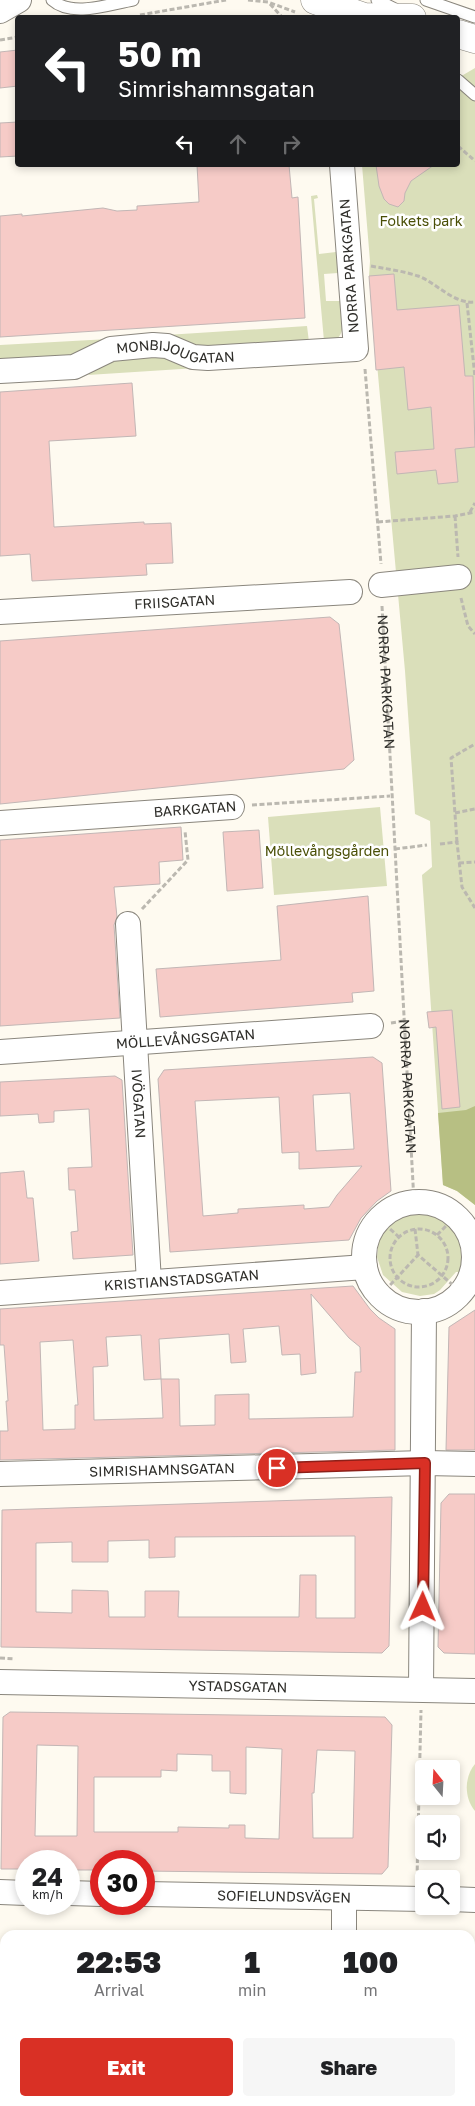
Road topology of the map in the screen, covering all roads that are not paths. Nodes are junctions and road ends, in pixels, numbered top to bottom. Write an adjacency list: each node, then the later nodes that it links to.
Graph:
1 (19, 0): 6 (street)
2 (52, 0): 3 (lane)
3 (133, 0)
4 (376, 0): 7 (lane)
5 (308, 7): 8 (main road)
6 (0, 10)
7 (416, 11): 9 (main road); 10 (lane)
8 (353, 15)
9 (389, 15)
10 (455, 15)
11 (460, 15): 12 (lane)
12 (475, 17)
13 (460, 35): 14 (main road)
14 (475, 39)
15 (460, 82): 16 (lane)
16 (475, 95)
17 (342, 167): 18 (street, NORRA PARKGATAN)
18 (356, 349): 19 (street, MONBIJOUGATAN)
19 (0, 372)
20 (459, 577): 21 (street)
21 (381, 585)
22 (350, 592): 23 (street, FRIISGATAN)
23 (0, 612)
24 (232, 807): 25 (street, BARKGATAN)
25 (0, 823)
26 (128, 924): 28 (street, IVÖGATAN)
27 (371, 1026): 28 (street, MÖLLEVÅNGSGATAN)
28 (136, 1044): 29 (street, MÖLLEVÅNGSGATAN); 32 (street, IVÖGATAN)
29 (0, 1052)
30 (474, 1264): 31 (street); 34 (street)
31 (365, 1267): 32 (street, KRISTIANSTADSGATAN); 34 (street)
32 (149, 1282): 33 (street, KRISTIANSTADSGATAN)
33 (0, 1292)
34 (424, 1312): 35 (street)
35 (425, 1463): 36 (street, SIMRISHAMNSGATAN); 37 (street, SIMRISHAMNSGATAN); 39 (street)
36 (475, 1464)
37 (0, 1474)
38 (0, 1682): 39 (street, YSTADSGATAN)
39 (422, 1689): 40 (street, YSTADSGATAN)
40 (475, 1691)
41 (0, 1892): 42 (street)
42 (15, 1893)
43 (155, 1894): 44 (street, SOFIELUNDSVÄGEN)
44 (344, 1898): 45 (street, SOFIELUNDSVÄGEN); 48 (street)
45 (415, 1899)
46 (460, 1899): 47 (street)
47 (475, 1900)
48 (344, 1930)

